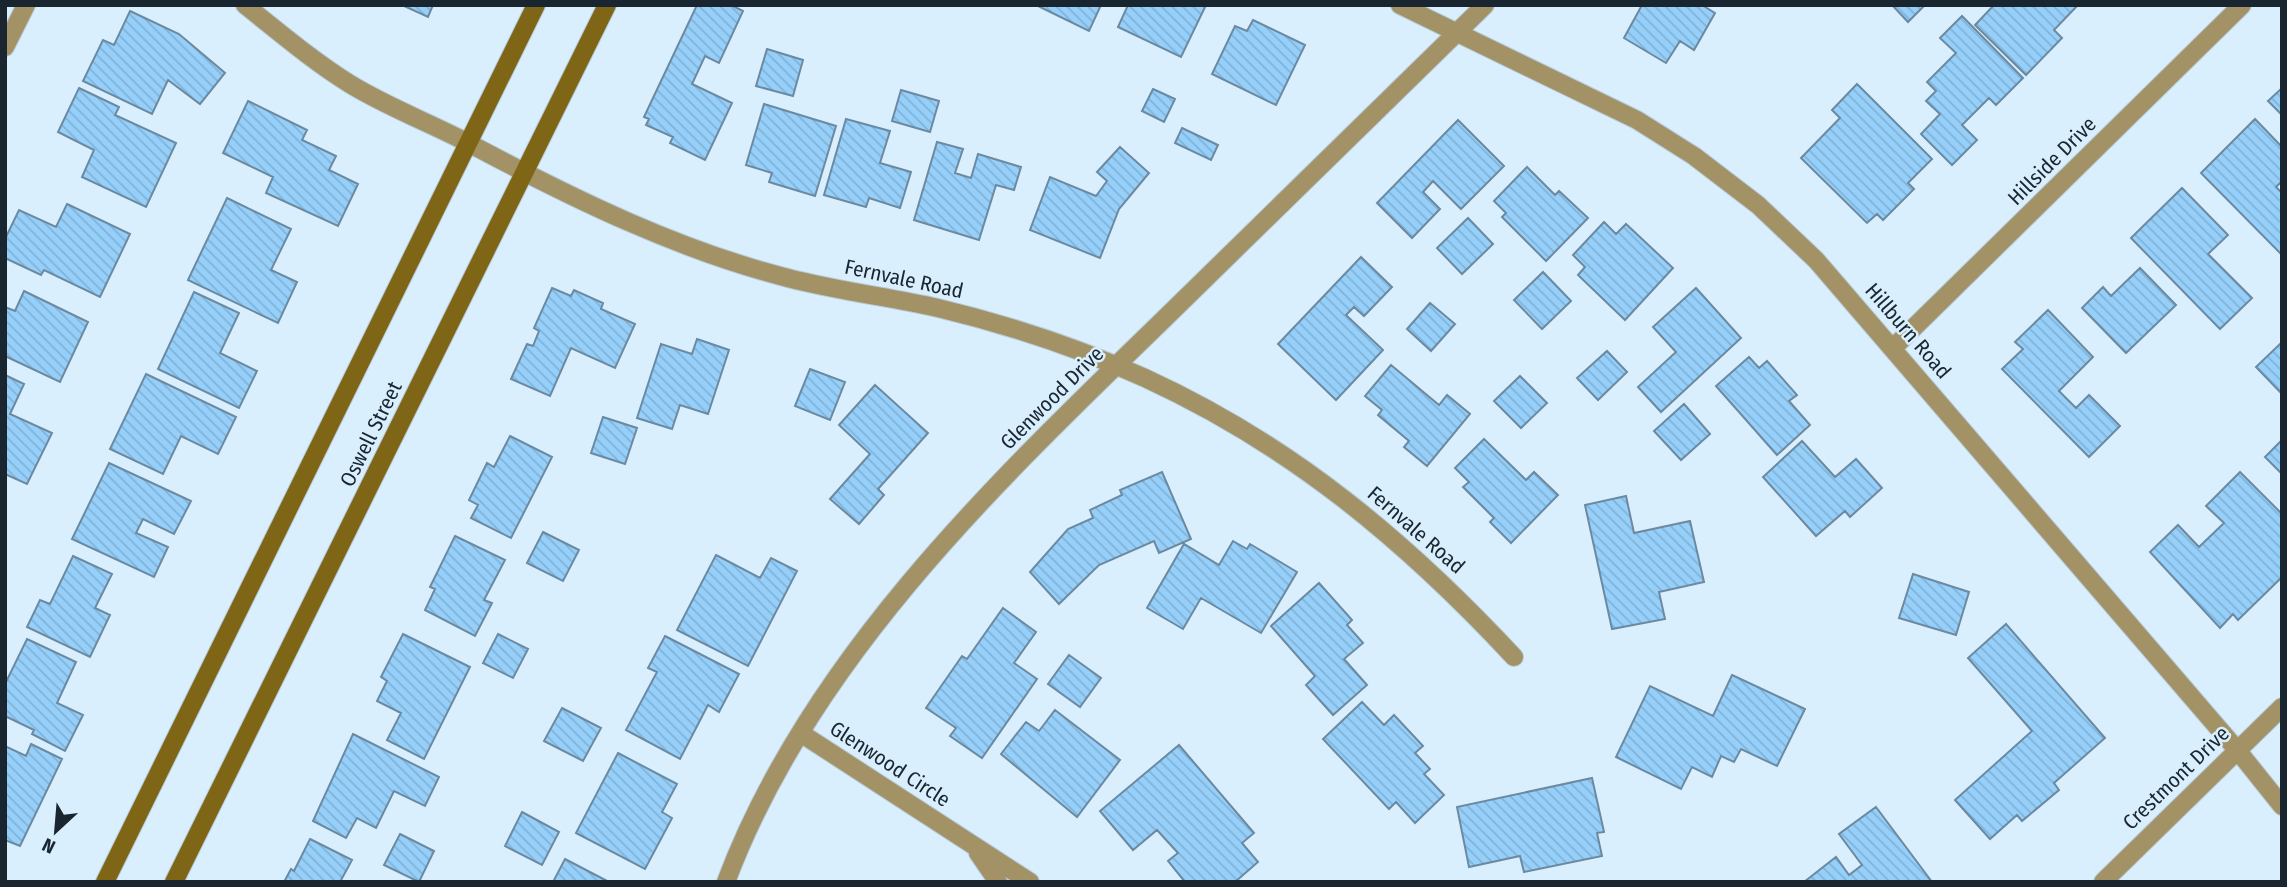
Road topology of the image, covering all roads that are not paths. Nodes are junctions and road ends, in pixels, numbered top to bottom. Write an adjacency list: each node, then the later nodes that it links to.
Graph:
1 (26, 5): 9 (street)
2 (245, 5): 10 (street, Fernvale Road)
3 (537, 5): 10 (main road, Oswell Street)
4 (607, 5): 11 (main road, Oswell Street)
5 (1400, 5): 8 (street, Hillburn Road)
6 (1485, 5): 8 (street, Glenwood Drive)
7 (2242, 5): 12 (street, Hillside Drive)
8 (1457, 33): 12 (street, Hillburn Road); 13 (street, Glenwood Drive)
9 (5, 47)
10 (469, 143): 11 (street, Fernvale Road); 20 (main road, Oswell Street)
11 (525, 173): 13 (street, Fernvale Road); 21 (main road, Oswell Street)
12 (1893, 348): 17 (street, Hillburn Road)
13 (1115, 366): 14 (street, Fernvale Road); 16 (street, Glenwood Drive)
14 (1514, 657)
15 (2282, 707): 17 (street, Crestmont Drive)
16 (802, 734): 19 (street, Glenwood Circle); 22 (street, Glenwood Drive)
17 (2238, 751): 18 (street, Hillburn Road); 25 (street, Crestmont Drive)
18 (2282, 806)
19 (954, 832): 23 (street, Glenwood Circle); 24 (street, Glenwood Circle)
20 (105, 882)
21 (174, 882)
22 (726, 882)
23 (998, 882)
24 (1030, 882)
25 (2103, 882)

